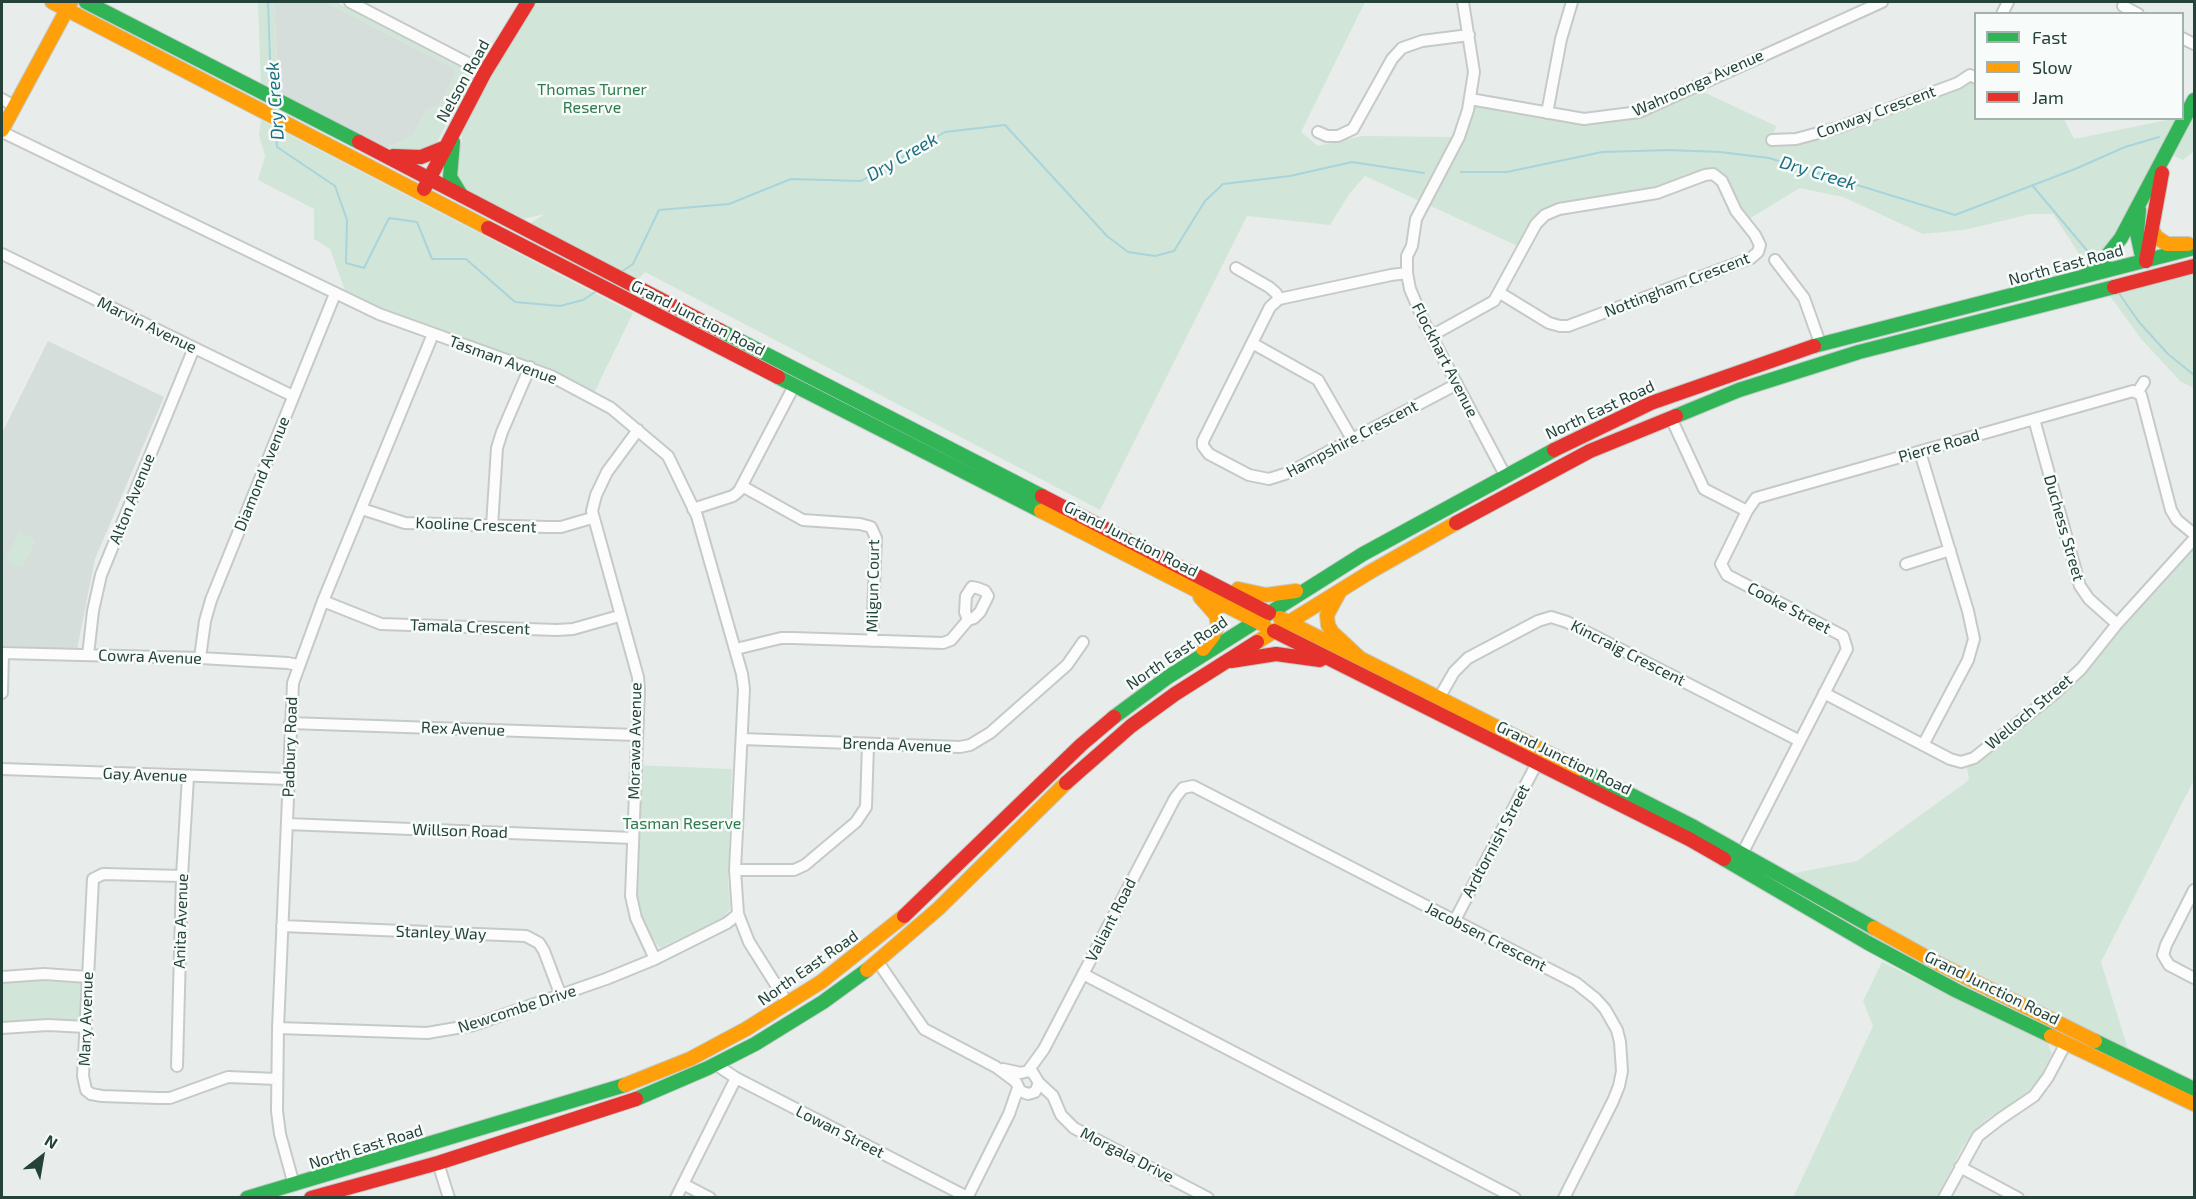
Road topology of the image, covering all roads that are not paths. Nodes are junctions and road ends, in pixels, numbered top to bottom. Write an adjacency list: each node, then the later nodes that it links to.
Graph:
1 (52, 2): 8 (main road, Grand Junction Road)
2 (86, 2): 23 (main road, Grand Junction Road)
3 (350, 2): 10 (street)
4 (528, 2): 10 (main road, Nelson Road)
5 (1463, 2): 9 (street, Flockhart Avenue)
6 (1572, 2): 15 (street)
7 (1881, 2): 15 (street, Wahroonga Avenue)
8 (69, 5): 14 (main road); 26 (main road, Grand Junction Road)
9 (1468, 35): 12 (street, Flockhart Avenue); 20 (street)
10 (485, 72): 18 (main road, Nelson Road)
11 (1974, 72): 21 (street, Conway Crescent)
12 (1470, 99): 15 (street, Wahroonga Avenue); 37 (street, Flockhart Avenue)
13 (2194, 100): 17 (main road)
14 (8, 103): 19 (main road)
15 (1547, 113)
16 (2184, 120): 24 (main road)
17 (2184, 120)
18 (454, 130): 22 (main road, Nelson Road); 27 (main road)
19 (2, 131): 41 (street, Tasman Avenue)
20 (1318, 132)
21 (1772, 140)
22 (446, 147): 23 (main road); 25 (main road, Nelson Road)
23 (385, 155): 25 (main road, Grand Junction Road)
24 (2164, 159): 28 (main road); 29 (main road)
25 (429, 178): 26 (main road, Nelson Road); 27 (main road, Grand Junction Road)
26 (422, 194): 54 (main road, Grand Junction Road)
27 (460, 195): 51 (main road, Grand Junction Road)
28 (2141, 201): 33 (main road); 38 (main road)
29 (2152, 229): 30 (main road); 33 (main road)
30 (2194, 246): 33 (main road, North East Road)
31 (2, 254): 47 (street, Marvin Avenue)
32 (1775, 260): 46 (street)
33 (2146, 261): 36 (main road); 38 (main road, North East Road); 39 (main road)
34 (2194, 266): 36 (main road, North East Road)
35 (1236, 268): 42 (street)
36 (2179, 270): 39 (main road, North East Road)
37 (1407, 273): 42 (street); 44 (street, Flockhart Avenue)
38 (2084, 277): 46 (main road, North East Road)
39 (2126, 284): 48 (main road, North East Road)
40 (1500, 293): 40 (street, Nottingham Crescent); 44 (street)
41 (335, 294): 43 (street, Tasman Avenue); 56 (street, Diamond Avenue)
42 (1279, 299): 45 (street, Hampshire Crescent)
43 (433, 334): 49 (street, Tasman Avenue); 66 (street, Padbury Road)
44 (1431, 336): 53 (street, Flockhart Avenue)
45 (1252, 343): 60 (street); 60 (street, Hampshire Crescent)
46 (1820, 344): 48 (main road); 50 (main road); 62 (main road, North East Road)
47 (194, 348): 56 (street, Marvin Avenue); 93 (street, Alton Avenue)
48 (1844, 357): 50 (main road, North East Road)
49 (530, 367): 59 (street, Tasman Avenue); 71 (street)
50 (1808, 367): 57 (main road, North East Road)
51 (801, 371): 54 (main road); 69 (main road, Grand Junction Road)
52 (2144, 382): 55 (street)
53 (1456, 384): 60 (street, Hampshire Crescent); 62 (street, Flockhart Avenue)
54 (794, 386): 64 (street); 72 (main road, Grand Junction Road)
55 (2137, 393): 58 (street, Pierre Road); 73 (street)
56 (293, 396): 94 (street, Diamond Avenue)
57 (1671, 418): 63 (main road, North East Road); 68 (street)
58 (2034, 419): 61 (street, Pierre Road); 87 (street, Duchess Street)
59 (638, 430): 67 (street, Tasman Avenue); 70 (street, Morawa Avenue)
60 (1352, 439)
61 (1920, 452): 68 (street, Pierre Road); 75 (street)
62 (1505, 475): 63 (main road); 65 (main road); 78 (main road, North East Road)
63 (1534, 481): 65 (main road, North East Road)
64 (742, 486): 67 (street); 89 (street, Milgun Court)
65 (1498, 500): 80 (main road, North East Road)
66 (362, 509): 71 (street, Kooline Crescent); 81 (street, Padbury Road)
67 (693, 509): 91 (street, Tasman Avenue)
68 (1747, 511): 101 (street, Cooke Street)
69 (1079, 514): 72 (main road); 77 (main road, Grand Junction Road)
70 (592, 518): 71 (street, Kooline Crescent); 83 (street, Morawa Avenue)
71 (492, 526)
72 (1072, 527): 79 (main road, Grand Junction Road)
73 (2194, 534)
74 (2194, 539): 87 (street, Welloch Street)
75 (1950, 550): 76 (street); 109 (street)
76 (1906, 564)
77 (1202, 578): 78 (main road); 82 (main road, Grand Junction Road)
78 (1312, 587): 82 (main road, North East Road)
79 (1192, 588): 85 (main road, Grand Junction Road); 96 (main road)
80 (1342, 589): 86 (main road, North East Road); 95 (main road)
81 (324, 601): 83 (street, Tamala Crescent); 99 (street, Padbury Road)
82 (1269, 613): 85 (main road, North East Road); 86 (main road, Grand Junction Road)
83 (620, 616): 105 (street, Morawa Avenue)
84 (968, 620): 89 (street)
85 (1256, 621): 88 (main road, Grand Junction Road); 96 (main road, North East Road)
86 (1289, 622): 88 (main road, North East Road); 95 (main road, Grand Junction Road)
87 (2117, 624): 109 (street, Welloch Street)
88 (1274, 631): 97 (main road, North East Road); 98 (main road, Grand Junction Road)
89 (872, 641): 91 (street)
90 (1083, 642): 108 (street, Brenda Avenue)
91 (736, 650): 106 (street, Tasman Avenue)
92 (2, 653): 93 (street, Cowra Avenue); 100 (street)
93 (88, 655): 94 (street, Cowra Avenue)
94 (200, 658): 99 (street, Cowra Avenue)
95 (1361, 659): 102 (main road, Grand Junction Road)
96 (1194, 660): 125 (main road, North East Road)
97 (1224, 662): 98 (main road); 129 (main road, North East Road)
98 (1338, 664): 103 (main road, Grand Junction Road)
99 (298, 665): 104 (street, Padbury Road)
100 (2, 693)
101 (1824, 693): 107 (street, Cooke Street); 109 (street, Welloch Street)
102 (1439, 698): 103 (main road); 107 (street, Kincraig Crescent); 110 (main road, Grand Junction Road)
103 (1432, 711): 110 (main road, Grand Junction Road)
104 (290, 723): 105 (street, Rex Avenue); 113 (street, Padbury Road)
105 (636, 735): 116 (street, Morawa Avenue)
106 (742, 739): 108 (street, Brenda Avenue); 118 (street, Tasman Avenue)
107 (1800, 741): 117 (street, Cooke Street)
108 (868, 744): 118 (street)
109 (1923, 745)
110 (1540, 757): 117 (main road, Grand Junction Road); 123 (street, Ardtornish Street)
111 (2, 769): 112 (street, Gay Avenue)
112 (188, 777): 113 (street, Gay Avenue); 119 (street, Anita Avenue)
113 (288, 779): 115 (street, Padbury Road)
114 (1179, 791): 123 (street, Jacobsen Crescent); 130 (street, Valiant Road)
115 (287, 824): 116 (street, Willson Road); 124 (street, Padbury Road)
116 (633, 838): 127 (street, Morawa Avenue)
117 (1738, 860): 122 (main road, Grand Junction Road); 126 (main road, Grand Junction Road)
118 (735, 870): 121 (street, Tasman Avenue)
119 (182, 876): 132 (street, Mary Avenue); 144 (street, Anita Avenue)
120 (2194, 890): 133 (street)
121 (738, 914): 127 (street, Newcombe Drive); 135 (street, Tasman Avenue)
122 (1852, 917): 126 (main road); 139 (main road, Grand Junction Road)
123 (1455, 920): 164 (street, Jacobsen Crescent)
124 (282, 926): 134 (street, Stanley Way); 138 (street, Padbury Road)
125 (886, 932): 128 (main road, North East Road); 129 (main road)
126 (1868, 943): 141 (main road, Grand Junction Road)
127 (655, 959): 134 (street, Newcombe Drive)
128 (851, 960): 129 (main road); 135 (main road, North East Road)
129 (878, 962): 143 (main road, North East Road); 147 (street)
130 (1083, 974): 147 (street, Valiant Road); 163 (street)
131 (2, 977): 132 (street)
132 (87, 977): 136 (street, Mary Avenue)
133 (2194, 978)
134 (561, 996): 138 (street, Newcombe Drive)
135 (788, 1004): 140 (main road, North East Road)
136 (86, 1027): 137 (street); 146 (street, Mary Avenue)
137 (2, 1028)
138 (278, 1028): 146 (street, Padbury Road)
139 (2072, 1029): 141 (main road); 148 (main road, Grand Junction Road)
140 (721, 1043): 142 (main road, North East Road); 143 (main road)
141 (2066, 1043): 149 (main road, Grand Junction Road); 151 (street)
142 (680, 1063): 143 (main road); 153 (main road, North East Road)
143 (715, 1064): 145 (street, Lowan Street); 150 (main road, North East Road)
144 (177, 1066)
145 (736, 1078): 152 (street); 161 (street, Lowan Street)
146 (277, 1079): 153 (street, Padbury Road)
147 (1028, 1082): 161 (street, Valiant Road); 162 (street, Morgala Drive)
148 (2194, 1089)
149 (2194, 1104)
150 (438, 1163): 154 (main road, North East Road); 158 (street)
151 (1960, 1167): 165 (street); 166 (street)
152 (683, 1184): 159 (street); 160 (street)
153 (294, 1185): 154 (main road); 155 (main road, North East Road); 156 (main road)
154 (339, 1191): 157 (main road, North East Road)
155 (247, 1197)
156 (288, 1197)
157 (310, 1197)
158 (449, 1197)
159 (676, 1197)
160 (710, 1197)
161 (967, 1197)
162 (1208, 1197)
163 (1515, 1197)
164 (1564, 1197)
165 (1944, 1197)
166 (2018, 1197)

